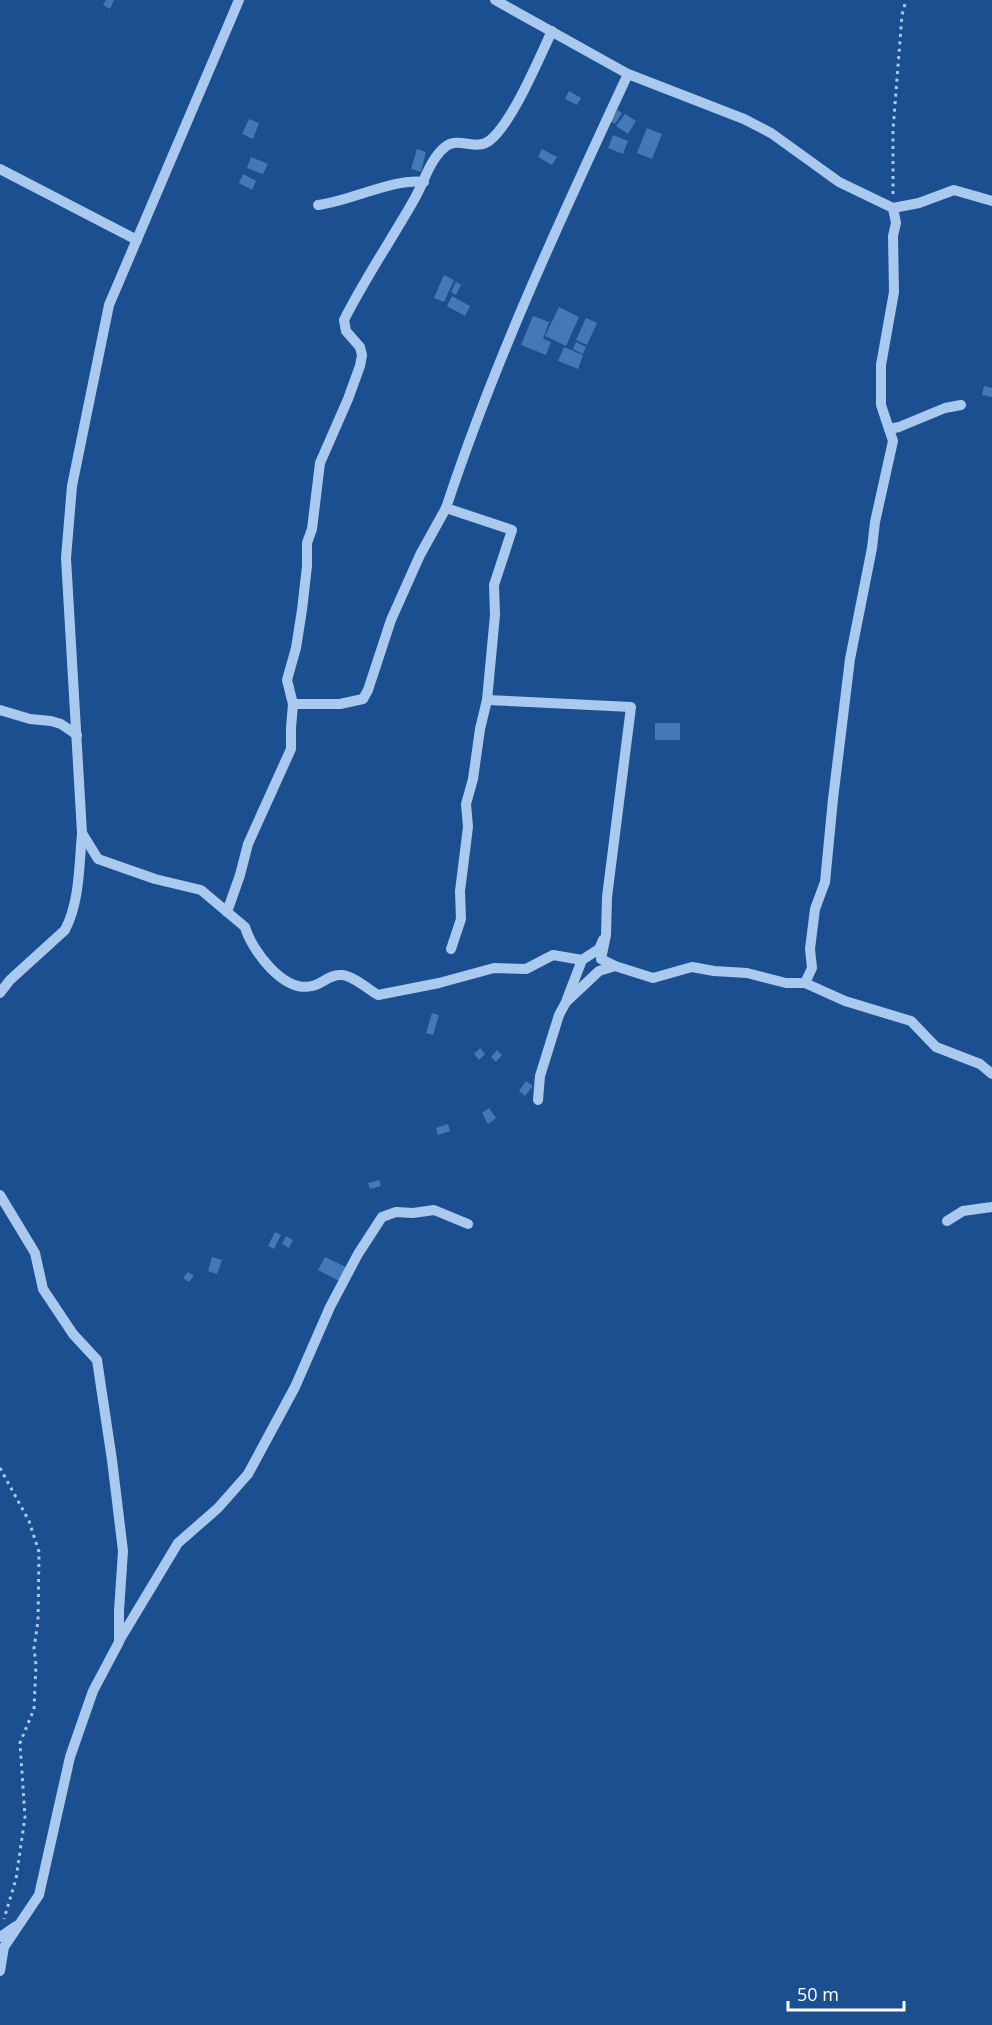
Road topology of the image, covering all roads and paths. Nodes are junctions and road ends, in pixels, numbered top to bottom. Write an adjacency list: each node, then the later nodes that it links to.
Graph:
1 (239, 0): 11 (street)
2 (495, 0): 4 (street)
3 (906, 0): 10 (path)
4 (552, 31): 5 (street); 7 (street)
5 (628, 74): 10 (street); 14 (street)
6 (0, 169): 11 (street)
7 (424, 182): 9 (street); 16 (street)
8 (992, 201): 10 (street)
9 (318, 205)
10 (893, 208): 13 (street)
11 (137, 240): 18 (street)
12 (961, 405): 13 (street)
13 (889, 429): 25 (street)
14 (446, 508): 15 (street); 16 (street)
15 (487, 700): 21 (street); 22 (street)
16 (293, 704): 20 (street)
17 (0, 710): 18 (street)
18 (77, 735): 19 (street)
19 (82, 833): 20 (street); 26 (street)
20 (228, 912): 23 (street)
21 (606, 935): 23 (street); 24 (street)
22 (451, 949)
23 (582, 960): 27 (street)
24 (615, 966): 25 (street); 27 (street)
25 (805, 984): 28 (street)
26 (0, 993)
27 (566, 1002): 29 (street)
28 (992, 1074)
29 (538, 1100)
30 (0, 1195): 35 (street)
31 (992, 1207): 32 (street)
32 (947, 1221)
33 (468, 1224): 35 (street)
34 (0, 1467): 37 (path)
35 (119, 1642): 36 (street)
36 (22, 1922): 38 (street); 39 (street)
37 (2, 1924)
38 (0, 1937)
39 (0, 1971)

